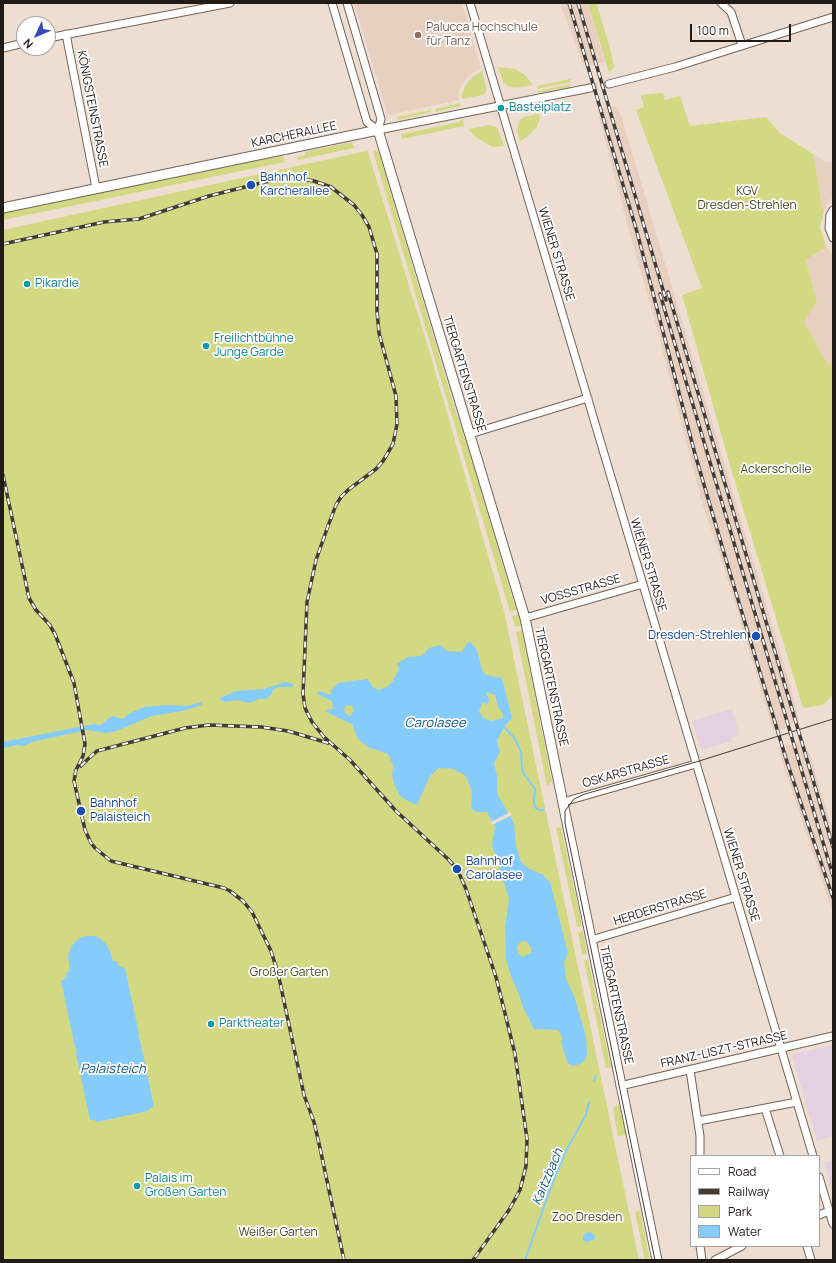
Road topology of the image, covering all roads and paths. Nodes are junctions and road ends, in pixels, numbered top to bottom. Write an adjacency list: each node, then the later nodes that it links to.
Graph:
1 (230, 3): 7 (street)
2 (332, 3): 15 (street, TIERGARTENSTRASSE)
3 (347, 3): 15 (street, TIERGARTENSTRASSE)
4 (470, 3): 14 (street, WIENER STRASSE)
5 (721, 3): 10 (street)
6 (833, 17): 10 (street)
7 (66, 34): 8 (street); 16 (street, KÖNIGSTEINSTRASSE)
8 (56, 36)
9 (16, 45): 11 (street)
10 (742, 45): 12 (street)
11 (3, 48)
12 (609, 84)
13 (590, 88): 14 (street, KARCHERALLEE)
14 (501, 106): 15 (street, KARCHERALLEE); 20 (street, WIENER STRASSE)
15 (378, 130): 16 (main road, KARCHERALLEE); 21 (main road, TIERGARTENSTRASSE)
16 (96, 188): 17 (main road, KARCHERALLEE)
17 (3, 208)
18 (833, 210): 19 (street)
19 (833, 238)
20 (588, 398): 21 (street); 22 (street, WIENER STRASSE)
21 (470, 434): 23 (main road, TIERGARTENSTRASSE)
22 (643, 584): 23 (street, VOSSSTRASSE); 24 (street, WIENER STRASSE)
23 (525, 618): 25 (main road, TIERGARTENSTRASSE)
24 (696, 764): 25 (street, OSKARSTRASSE); 26 (street, WIENER STRASSE)
25 (563, 802): 27 (main road, TIERGARTENSTRASSE)
26 (736, 897): 27 (street, HERDERSTRASSE); 29 (street, WIENER STRASSE)
27 (591, 940): 31 (main road, TIERGARTENSTRASSE)
28 (833, 1036): 29 (street, FRANZ-LISZT-STRASSE)
29 (781, 1048): 30 (street, FRANZ-LISZT-STRASSE); 32 (street, WIENER STRASSE)
30 (690, 1070): 31 (street, FRANZ-LISZT-STRASSE); 34 (street)
31 (620, 1086): 45 (main road, TIERGARTENSTRASSE)
32 (797, 1102): 33 (street); 37 (street, WIENER STRASSE)
33 (765, 1108): 34 (street); 36 (street)
34 (698, 1121): 35 (street)
35 (700, 1155)
36 (780, 1155)
37 (813, 1155)
38 (820, 1180): 39 (street)
39 (829, 1211): 40 (street); 41 (street)
40 (820, 1215)
41 (833, 1224)
42 (700, 1247): 46 (street)
43 (740, 1247): 47 (street)
44 (807, 1247): 48 (street)
45 (656, 1260)
46 (702, 1260)
47 (715, 1260)
48 (811, 1260)

